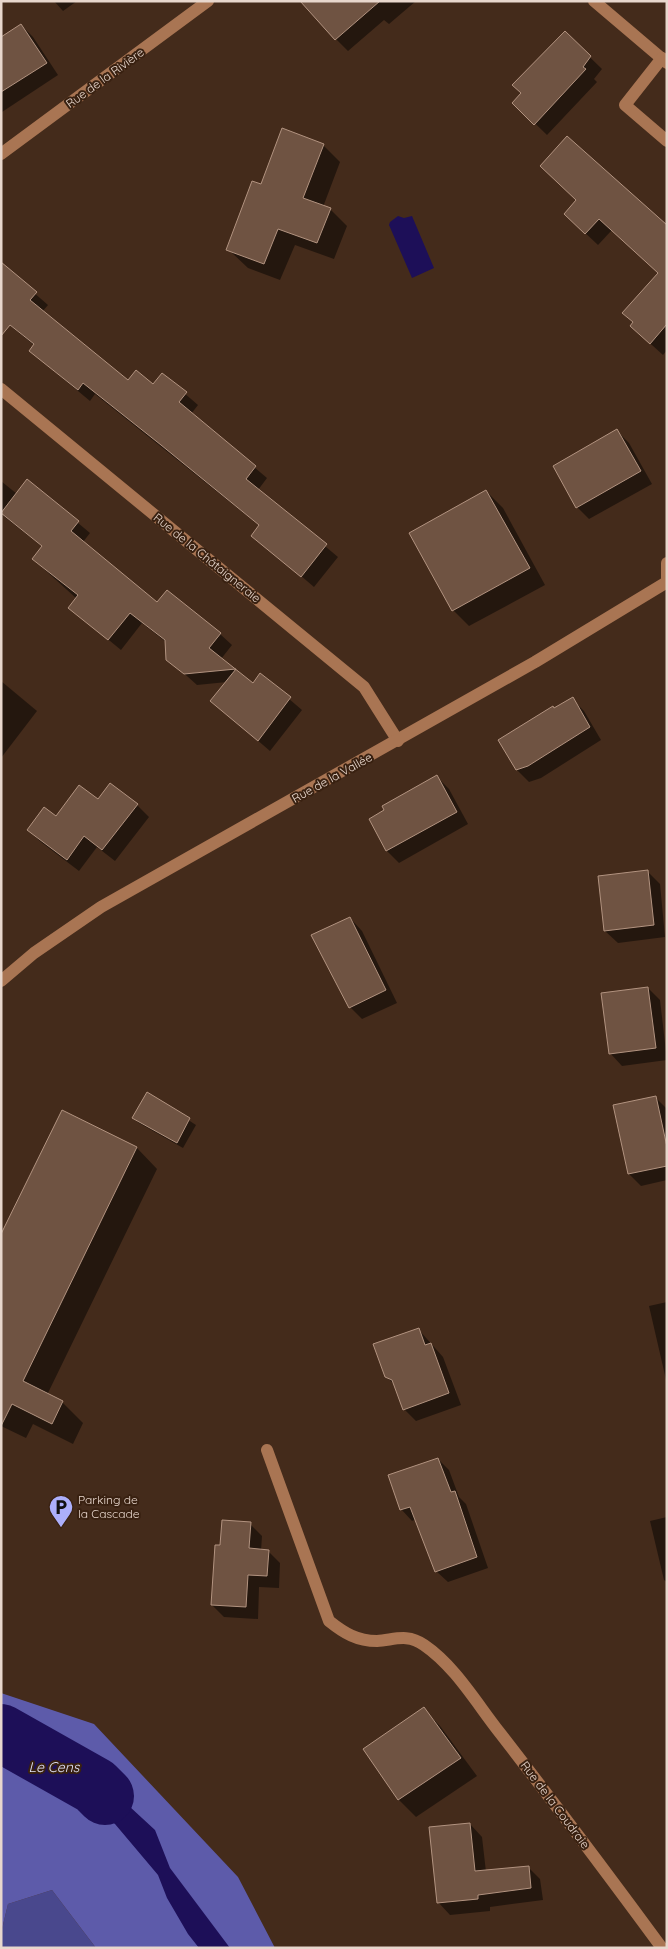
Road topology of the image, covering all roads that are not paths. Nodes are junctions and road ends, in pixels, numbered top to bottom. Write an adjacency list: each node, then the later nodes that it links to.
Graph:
1 (208, 1): 5 (street, Rue de la Rivière)
2 (594, 1): 3 (street)
3 (664, 60): 4 (street)
4 (667, 141)
5 (1, 154)
6 (1, 389): 9 (street, Rue de la Châtaigneraie)
7 (667, 563): 8 (street)
8 (667, 581): 9 (street, Rue de la Vallée)
9 (398, 741): 10 (street, Rue de la Vallée)
10 (1, 981)
11 (267, 1450): 12 (street, Rue de la Coudraie)
12 (662, 1948)

